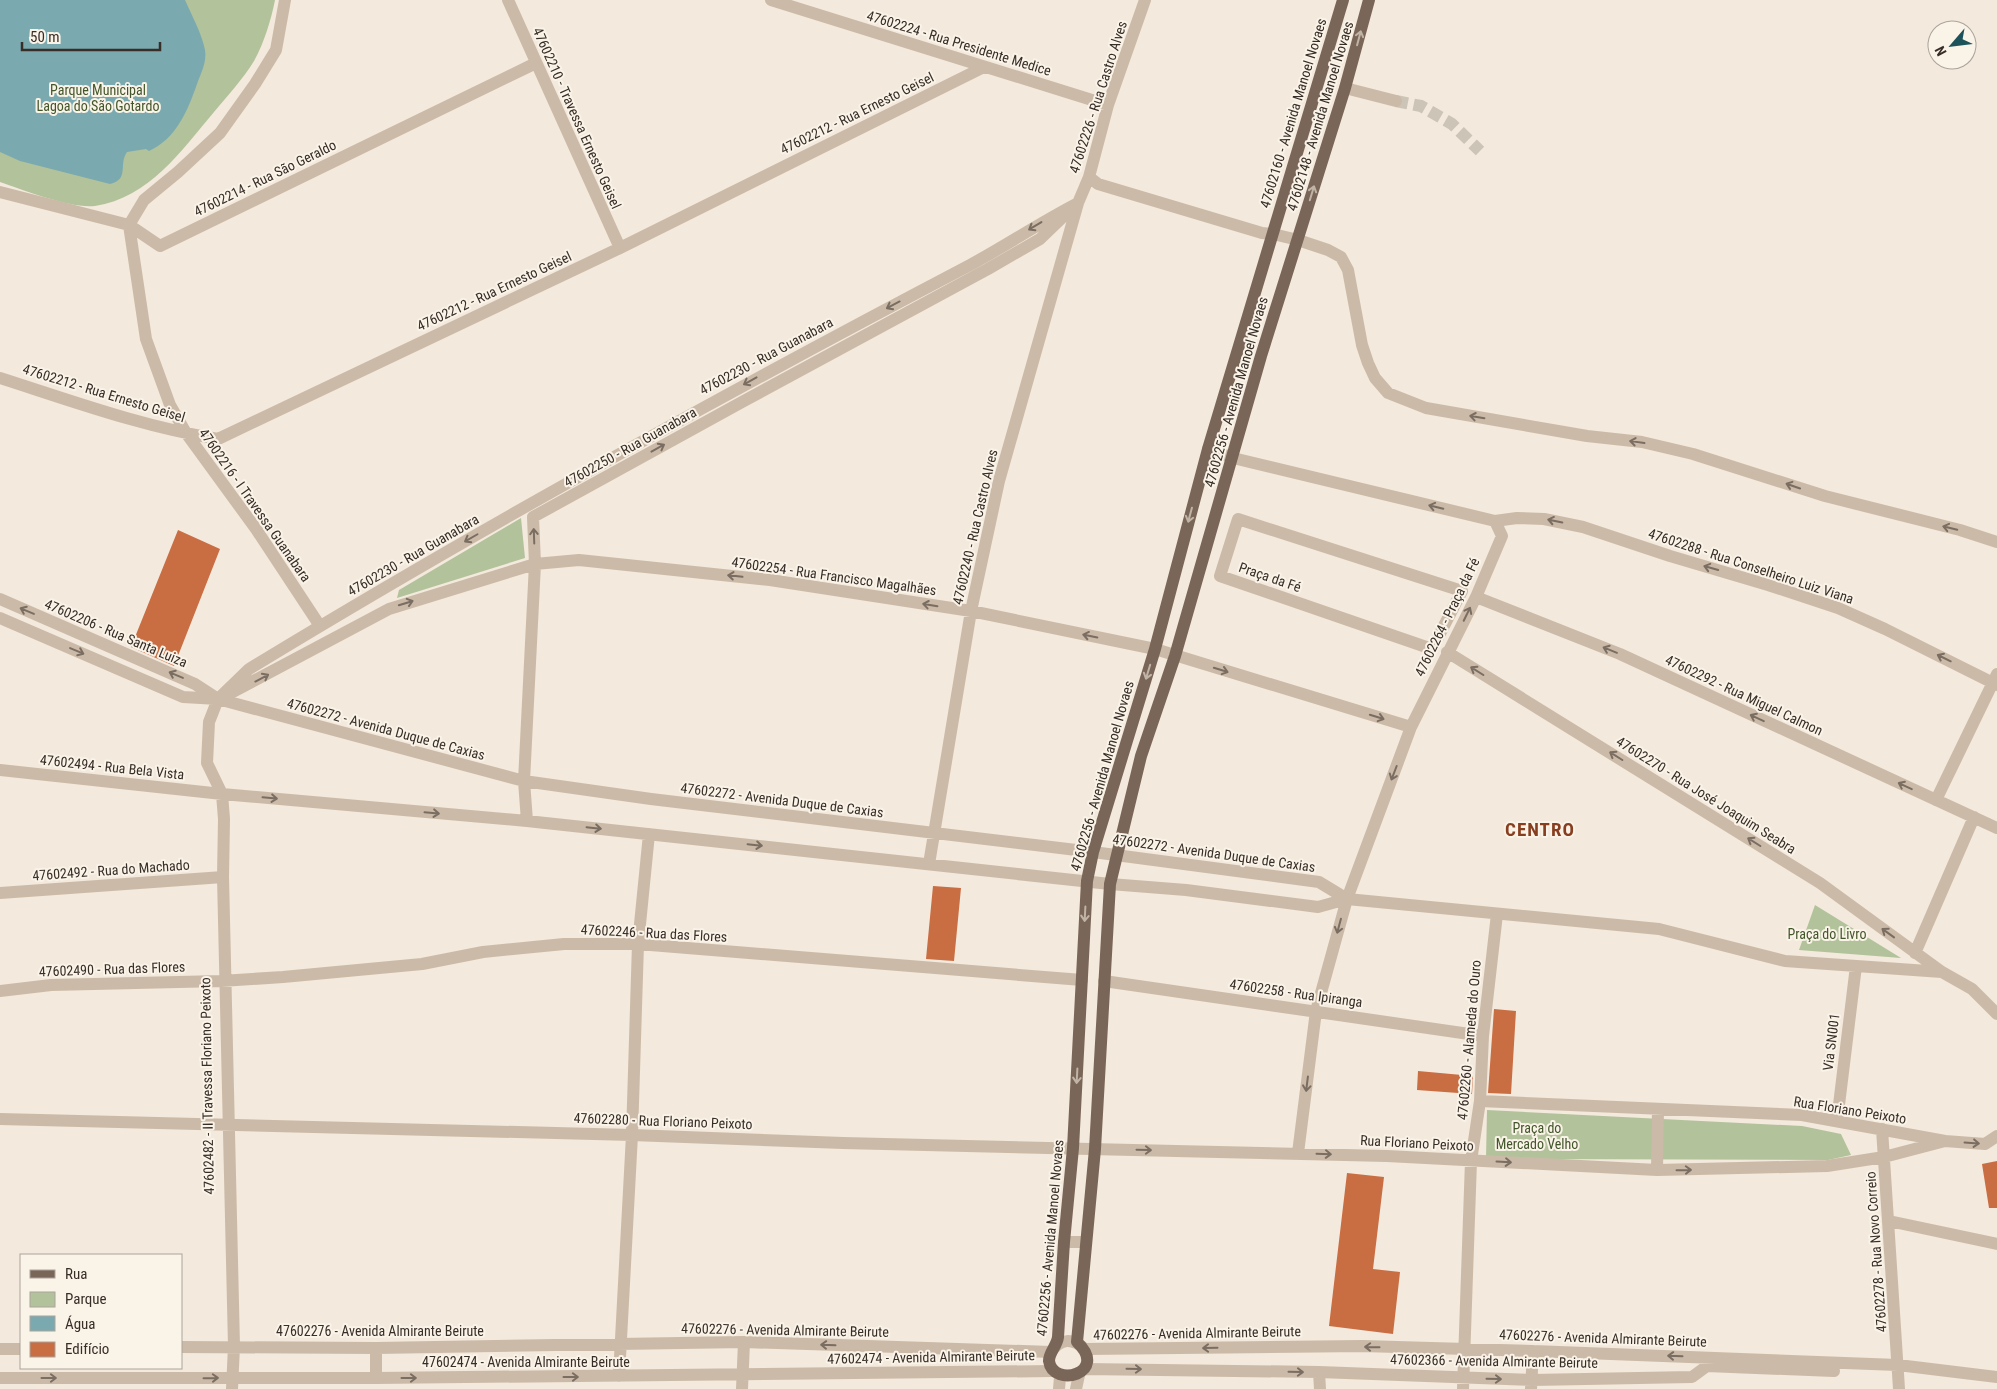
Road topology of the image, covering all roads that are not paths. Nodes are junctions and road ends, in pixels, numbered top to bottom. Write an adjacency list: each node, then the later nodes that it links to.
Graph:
1 (285, 0): 15 (street)
2 (508, 0): 7 (street, 47602210 - Travessa Ernesto Geisel)
3 (771, 0): 8 (street, 47602224 - Rua Presidente Medice)
4 (1145, 0): 11 (street, 47602226 - Rua Castro Alves)
5 (1343, 0): 16 (main road, 47602160 - Avenida Manoel Novaes)
6 (1369, 0): 9 (main road, 47602148 - Avenida Manoel Novaes, one-way to 6)
7 (536, 63): 15 (street, 47602214 - Rua São Geraldo); 18 (street, 47602210 - Travessa Ernesto Geisel)
8 (984, 67): 11 (street, 47602224 - Rua Presidente Medice); 18 (street, 47602212 - Rua Ernesto Geisel)
9 (1345, 88): 10 (street); 17 (main road, 47602148 - Avenida Manoel Novaes, one-way to 9)
10 (1396, 101)
11 (1108, 105): 12 (street, 47602226 - Rua Castro Alves)
12 (1088, 177): 14 (street, 47602226 - Rua Castro Alves); 16 (street)
13 (0, 192): 15 (street, 47602214 - Rua São Geraldo)
14 (1078, 203): 23 (street, 47602230 - Rua Guanabara, one-way to 23); 24 (street, 47602250 - Rua Guanabara, one-way to 14); 31 (street, 47602240 - Rua Castro Alves)
15 (129, 225): 20 (street, 47602216 - I Travessa Guanabara)
16 (1273, 234): 17 (street); 21 (main road, 47602256 - Avenida Manoel Novaes)
17 (1298, 240): 22 (main road, 47602256 - Avenida Manoel Novaes); 26 (street, one-way to 17)
18 (620, 248): 20 (street, 47602212 - Rua Ernesto Geisel)
19 (0, 378): 20 (street, 47602212 - Rua Ernesto Geisel)
20 (186, 434): 33 (street, 47602216 - I Travessa Guanabara)
21 (1208, 449): 22 (street); 34 (main road, 47602256 - Avenida Manoel Novaes, one-way to 34)
22 (1233, 458): 25 (street, one-way to 22); 36 (main road, 47602256 - Avenida Manoel Novaes)
23 (528, 504): 24 (street); 33 (street, 47602230 - Rua Guanabara, one-way to 33)
24 (533, 517): 27 (street, one-way to 24)
25 (1495, 521): 28 (street, 47602264 - Praça da Fé); 37 (street, 47602288 - Rua Conselheiro Luiz Viana, one-way to 25)
26 (1997, 542)
27 (535, 564): 31 (street, 47602254 - Rua Francisco Magalhães, one-way to 27); 38 (street, one-way to 27); 41 (street)
28 (1476, 597): 35 (street, 47602264 - Praça da Fé, one-way to 28); 43 (street, 47602292 - Rua Miguel Calmon, one-way to 28)
29 (0, 599): 38 (street, 47602206 - Rua Santa Luiza, one-way to 29)
30 (1458, 600): 30 (street, Praça da Fé)
31 (971, 612): 34 (street, 47602254 - Rua Francisco Magalhães, one-way to 31); 48 (street, 47602240 - Rua Castro Alves)
32 (0, 618): 38 (street, one-way to 38)
33 (320, 626): 38 (street, 47602230 - Rua Guanabara)
34 (1155, 649): 36 (street); 49 (main road, 47602256 - Avenida Manoel Novaes, one-way to 49)
35 (1447, 652): 39 (street, 47602264 - Praça da Fé); 59 (street, 47602270 - Rua José Joaquim Seabra, one-way to 35)
36 (1175, 656): 39 (street, one-way to 39); 50 (main road, 47602256 - Avenida Manoel Novaes)
37 (1993, 680): 43 (street)
38 (218, 700): 41 (street, 47602272 - Avenida Duque de Caxias); 42 (street)
39 (1412, 727): 56 (street, 47602264 - Praça da Fé, one-way to 56)
40 (0, 770): 42 (street, 47602494 - Rua Bela Vista)
41 (524, 781): 45 (street); 48 (street, 47602272 - Avenida Duque de Caxias)
42 (222, 794): 45 (street, 47602272 - Avenida Duque de Caxias, one-way to 45); 52 (street)
43 (1936, 800): 44 (street, 47602292 - Rua Miguel Calmon)
44 (1974, 817): 46 (street, 47602292 - Rua Miguel Calmon); 59 (street)
45 (527, 822): 47 (street, 47602272 - Avenida Duque de Caxias, one-way to 47)
46 (1997, 828)
47 (649, 834): 51 (street, 47602272 - Avenida Duque de Caxias, one-way to 51); 58 (street)
48 (935, 834): 49 (street, 47602272 - Avenida Duque de Caxias); 51 (street, 47602240 - Rua Castro Alves)
49 (1093, 852): 50 (street, 47602272 - Avenida Duque de Caxias); 53 (main road, 47602256 - Avenida Manoel Novaes)
50 (1116, 855): 54 (main road, 47602256 - Avenida Manoel Novaes); 56 (street, 47602272 - Avenida Duque de Caxias)
51 (929, 864): 53 (street, 47602272 - Avenida Duque de Caxias)
52 (221, 877): 55 (street, 47602492 - Rua do Machado); 62 (street)
53 (1087, 881): 54 (street, 47602272 - Avenida Duque de Caxias); 63 (main road, 47602256 - Avenida Manoel Novaes, one-way to 63)
54 (1110, 884): 56 (street, 47602272 - Avenida Duque de Caxias); 64 (main road, 47602256 - Avenida Manoel Novaes)
55 (0, 893)
56 (1347, 898): 57 (street, 47602272 - Avenida Duque de Caxias); 66 (street, 47602264 - Praça da Fé, one-way to 66)
57 (1497, 914): 60 (street, 47602272 - Avenida Duque de Caxias); 68 (street, 47602260 - Alameda do Ouro)
58 (638, 944): 62 (street, 47602246 - Rua das Flores); 63 (street, 47602246 - Rua das Flores); 75 (street)
59 (1915, 953): 61 (street, 47602270 - Rua José Joaquim Seabra)
60 (1856, 966): 61 (street, 47602272 - Avenida Duque de Caxias); 72 (street, Via SN001)
61 (1942, 972): 67 (street, 47602270 - Rua José Joaquim Seabra)
62 (223, 980): 65 (street, 47602490 - Rua das Flores); 73 (street)
63 (1082, 980): 78 (main road, 47602256 - Avenida Manoel Novaes, one-way to 78)
64 (1104, 981): 66 (street, 47602258 - Rua Ipiranga); 79 (main road, 47602256 - Avenida Manoel Novaes)
65 (0, 991)
66 (1316, 1011): 68 (street, 47602258 - Rua Ipiranga); 80 (street, 47602264 - Praça da Fé, one-way to 80)
67 (1997, 1014)
68 (1483, 1036): 69 (street, 47602260 - Alameda do Ouro)
69 (1480, 1101): 70 (street, Rua Floriano Peixoto); 82 (street, 47602260 - Alameda do Ouro)
70 (1658, 1109): 72 (street, Rua Floriano Peixoto); 83 (street)
71 (0, 1119): 73 (street, 47602280 - Rua Floriano Peixoto)
72 (1837, 1121): 74 (street, Rua Floriano Peixoto)
73 (226, 1124): 75 (street, 47602280 - Rua Floriano Peixoto); 90 (street)
74 (1882, 1129): 77 (street, Rua Floriano Peixoto); 81 (street, 47602278 - Rua Novo Correio)
75 (632, 1135): 78 (street, 47602280 - Rua Floriano Peixoto); 89 (street)
76 (1997, 1136): 77 (street, Rua Floriano Peixoto, one-way to 76)
77 (1945, 1141): 81 (street, Rua Floriano Peixoto)
78 (1074, 1148): 79 (street, 47602280 - Rua Floriano Peixoto); 85 (main road, 47602256 - Avenida Manoel Novaes)
79 (1095, 1149): 80 (street, Rua Floriano Peixoto, one-way to 80); 86 (main road, 47602256 - Avenida Manoel Novaes)
80 (1298, 1153): 82 (street, Rua Floriano Peixoto, one-way to 82)
81 (1884, 1156): 83 (street, Rua Floriano Peixoto, one-way to 81); 84 (street, 47602278 - Rua Novo Correio)
82 (1471, 1161): 83 (street, Rua Floriano Peixoto, one-way to 83); 97 (street, 47602260 - Alameda do Ouro)
83 (1657, 1170)
84 (1888, 1220): 87 (street); 100 (street, 47602278 - Rua Novo Correio)
85 (1064, 1242): 86 (street); 94 (main road, 47602256 - Avenida Manoel Novaes)
86 (1086, 1242): 91 (main road, 47602256 - Avenida Manoel Novaes)
87 (1997, 1244)
88 (744, 1342): 89 (street, 47602276 - Avenida Almirante Beirute); 94 (street, 47602276 - Avenida Almirante Beirute, one-way to 88); 104 (street)
89 (620, 1343): 93 (street, 47602276 - Avenida Almirante Beirute); 105 (street)
90 (231, 1346): 92 (street, 47602276 - Avenida Almirante Beirute); 93 (street, 47602276 - Avenida Almirante Beirute); 111 (street)
91 (1081, 1346): 94 (street, 47602276 - Avenida Almirante Beirute); 97 (street, 47602276 - Avenida Almirante Beirute, one-way to 91); 101 (main road, 47602256 - Avenida Manoel Novaes)
92 (182, 1347)
93 (376, 1348): 108 (street)
94 (1054, 1348): 109 (main road, 47602256 - Avenida Manoel Novaes)
95 (0, 1349): 96 (street)
96 (20, 1349)
97 (1463, 1349): 98 (street, 47602276 - Avenida Almirante Beirute); 112 (street, 47602260 - Alameda do Ouro)
98 (1533, 1351): 99 (street, 47602276 - Avenida Almirante Beirute, one-way to 98); 113 (street)
99 (1707, 1361): 100 (street, 47602276 - Avenida Almirante Beirute); 110 (street, 47602366 - Avenida Almirante Beirute)
100 (1899, 1369): 106 (street); 114 (street); 118 (street, 47602278 - Rua Novo Correio)
101 (1082, 1372): 102 (street, 47602366 - Avenida Almirante Beirute, one-way to 102); 109 (main road); 116 (street)
102 (1319, 1372): 112 (street, 47602366 - Avenida Almirante Beirute); 117 (street)
103 (132, 1373): 107 (street, 47602474 - Avenida Almirante Beirute, one-way to 103); 111 (street, 47602474 - Avenida Almirante Beirute, one-way to 111)
104 (744, 1375): 105 (street, 47602474 - Avenida Almirante Beirute); 109 (street, 47602474 - Avenida Almirante Beirute); 115 (street)
105 (619, 1376): 108 (street, 47602474 - Avenida Almirante Beirute, one-way to 105)
106 (1997, 1377)
107 (0, 1378)
108 (376, 1378): 111 (street, 47602474 - Avenida Almirante Beirute)
109 (1058, 1379)
110 (1692, 1383): 113 (street, 47602366 - Avenida Almirante Beirute)
111 (232, 1384)
112 (1463, 1384): 113 (street, 47602366 - Avenida Almirante Beirute, one-way to 113)
113 (1531, 1384)
114 (1997, 1386)
115 (742, 1389)
116 (1076, 1389)
117 (1320, 1389)
118 (1899, 1389)

